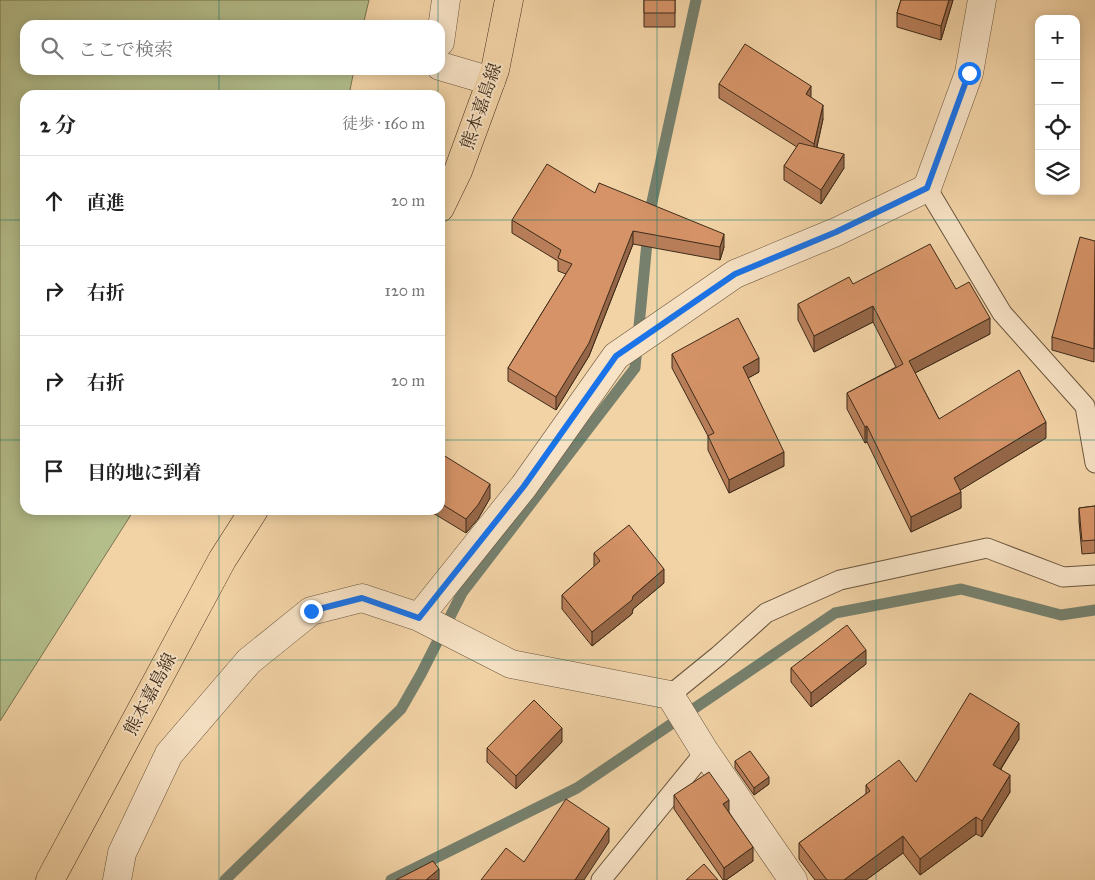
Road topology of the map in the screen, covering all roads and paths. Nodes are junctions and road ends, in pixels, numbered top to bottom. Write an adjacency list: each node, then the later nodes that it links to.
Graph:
1 (446, 0): 4 (street)
2 (510, 0): 6 (main road, 熊本嘉島線)
3 (982, 0): 7 (street)
4 (443, 20)
5 (445, 67): 6 (street)
6 (491, 81): 8 (main road, 熊本嘉島線)
7 (927, 188): 9 (lane); 12 (street)
8 (445, 198)
9 (1095, 463)
10 (251, 515): 15 (main road, 熊本嘉島線)
11 (1095, 575): 13 (lane)
12 (419, 618): 13 (street); 16 (street)
13 (670, 694): 14 (street)
14 (705, 752): 17 (lane); 18 (street)
15 (50, 880)
16 (117, 880)
17 (600, 880)
18 (793, 880)

